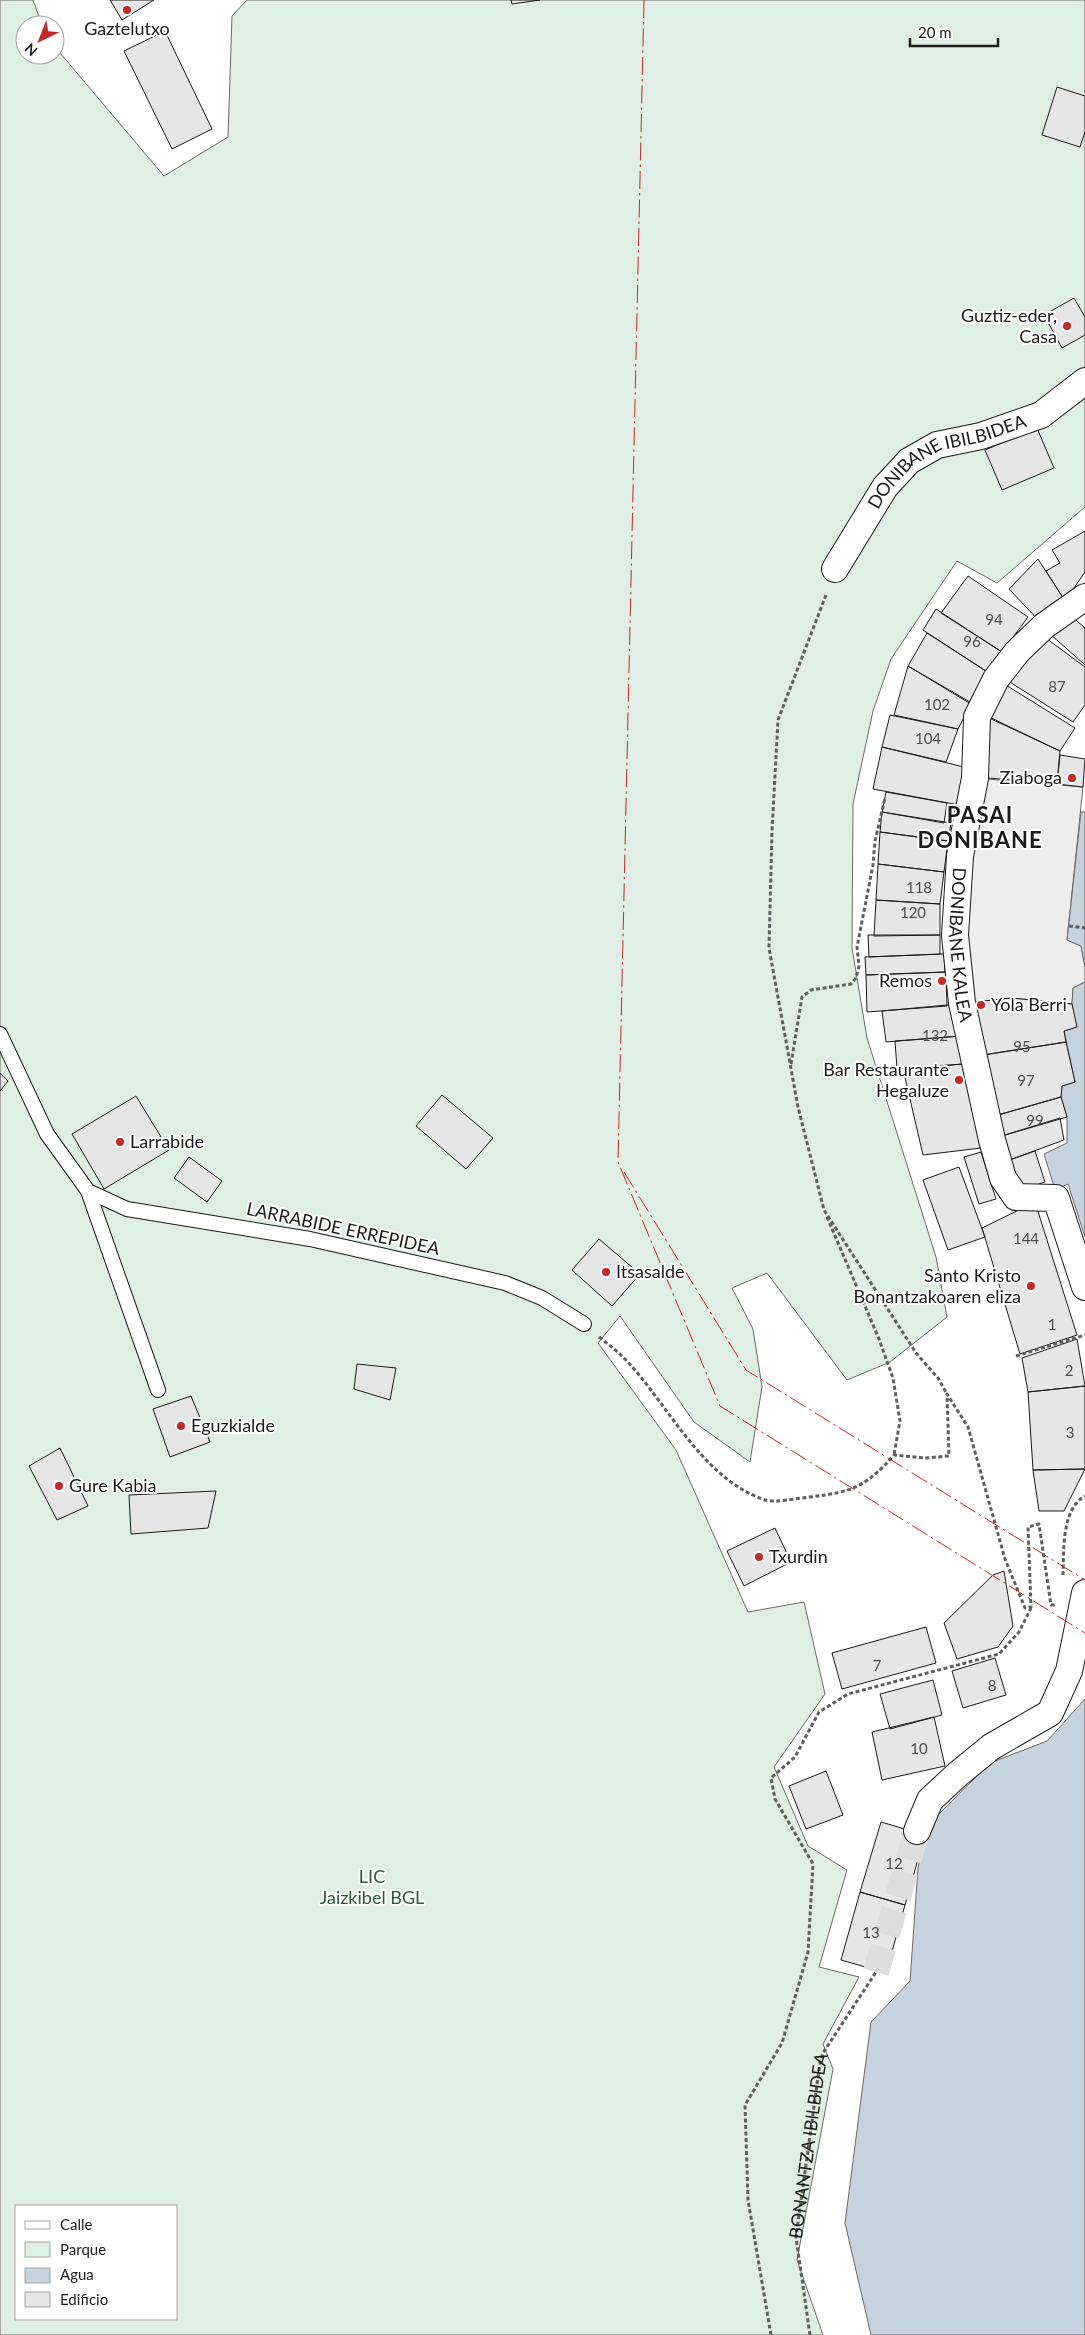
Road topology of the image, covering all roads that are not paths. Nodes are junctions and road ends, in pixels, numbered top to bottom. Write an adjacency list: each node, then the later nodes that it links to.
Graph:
1 (1085, 382): 2 (street, DONIBANE IBILBIDEA)
2 (835, 569)
3 (1085, 597): 6 (street, DONIBANE KALEA)
4 (0, 1034): 5 (lane)
5 (88, 1191): 7 (lane, LARRABIDE ERREPIDEA); 8 (lane)
6 (1085, 1287)
7 (584, 1324)
8 (158, 1390)
9 (1085, 1592): 10 (street)
10 (917, 1831)

